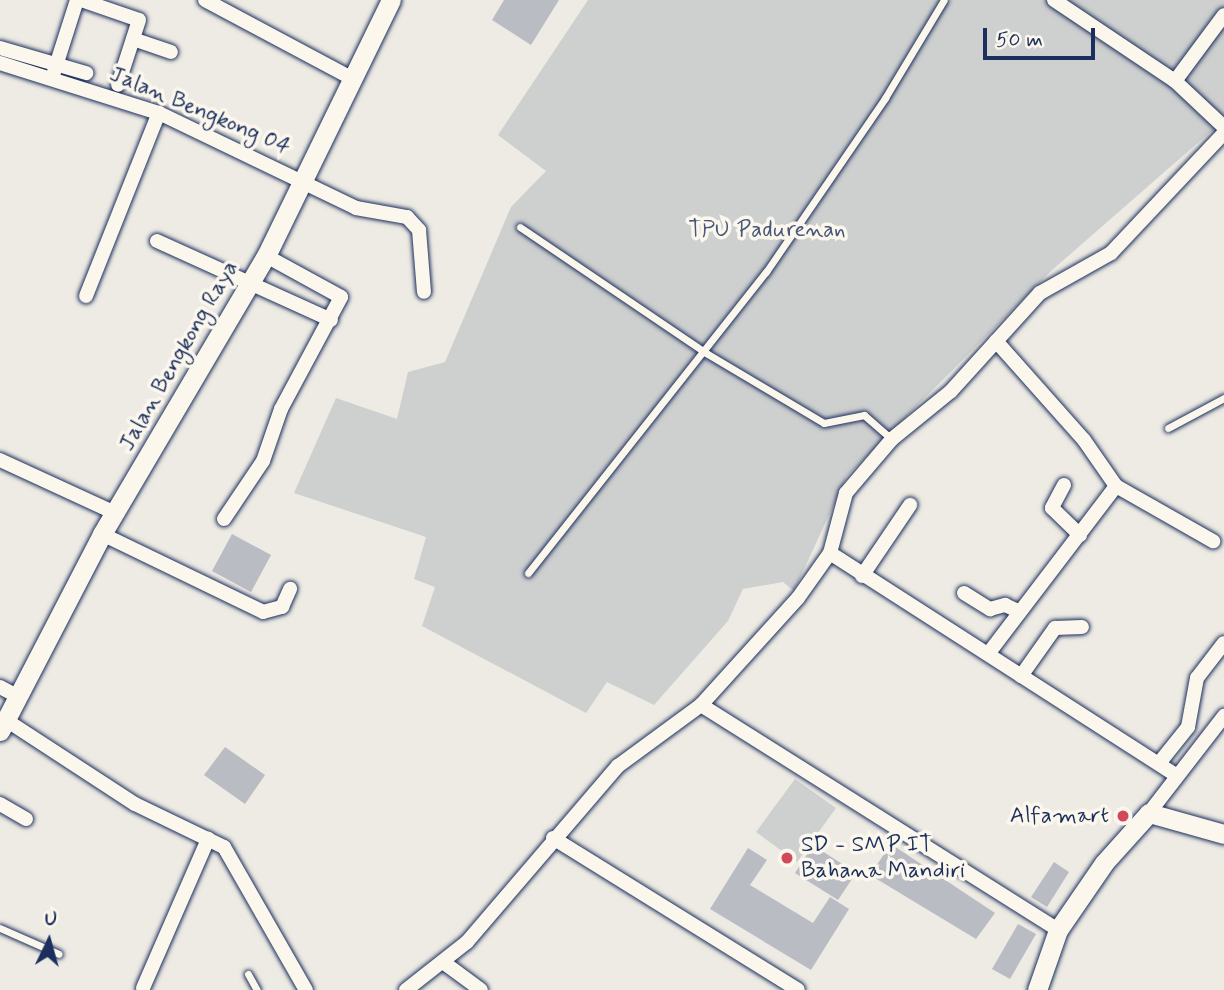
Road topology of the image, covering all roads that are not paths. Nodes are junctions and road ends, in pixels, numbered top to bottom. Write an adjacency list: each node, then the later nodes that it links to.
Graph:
1 (79, 0): 6 (street); 12 (street)
2 (205, 0): 14 (street)
3 (391, 0): 14 (street, Jalan Bengkong Raya)
4 (944, 0): 29 (lane)
5 (1054, 0): 15 (street)
6 (114, 4): 8 (street)
7 (1224, 15): 15 (street)
8 (133, 39): 10 (street); 16 (street)
9 (0, 48): 12 (street)
10 (171, 52)
11 (0, 63): 12 (street, Jalan Bengkong 04)
12 (55, 70): 13 (street); 17 (street, Jalan Bengkong 04)
13 (86, 73)
14 (351, 78): 20 (street, Jalan Bengkong Raya)
15 (1175, 82): 18 (street)
16 (118, 85)
17 (159, 113): 20 (street, Jalan Bengkong 04); 26 (street)
18 (1224, 127)
19 (1224, 133): 28 (street)
20 (300, 180): 23 (street, Jalan Bengkong Raya); 25 (street, Jalan Bengkong 04)
21 (520, 227): 29 (lane)
22 (157, 242): 24 (street)
23 (266, 256): 24 (street, Jalan Bengkong Raya); 27 (street)
24 (250, 282): 27 (street); 37 (street, Jalan Bengkong Raya)
25 (424, 292)
26 (86, 296)
27 (331, 320): 38 (street)
28 (996, 341): 32 (street); 35 (street)
29 (706, 353): 32 (lane); 43 (lane)
30 (1224, 398): 31 (lane)
31 (1168, 428)
32 (892, 439): 42 (street)
33 (0, 460): 37 (street)
34 (1064, 485): 40 (street)
35 (1115, 486): 40 (street); 41 (street)
36 (910, 505): 44 (street)
37 (115, 513): 39 (street, Jalan Bengkong Raya)
38 (224, 519)
39 (102, 534): 45 (street); 52 (street, Jalan Bengkong Raya)
40 (1080, 535): 47 (street)
41 (1213, 541)
42 (830, 553): 44 (street); 53 (street)
43 (528, 573)
44 (862, 576): 50 (street)
45 (290, 589)
46 (964, 593): 47 (street)
47 (1018, 611): 50 (street)
48 (1082, 627): 51 (street)
49 (1224, 643): 56 (street)
50 (988, 654): 51 (street)
51 (1021, 676): 56 (street)
52 (9, 691): 55 (street, Jalan Bengkong Raya)
53 (701, 705): 62 (street); 65 (street)
54 (1224, 716): 57 (street)
55 (3, 726): 63 (street)
56 (1160, 762): 57 (street)
57 (1176, 775): 59 (street)
58 (0, 804): 60 (street)
59 (1150, 813): 61 (street); 65 (street)
60 (26, 819)
61 (1224, 834)
62 (553, 838): 67 (street); 74 (street)
63 (208, 839): 69 (street); 71 (street)
64 (0, 928): 66 (lane)
65 (1058, 930): 75 (street)
66 (58, 954)
67 (443, 962): 72 (street); 73 (street)
68 (248, 974): 70 (lane)
69 (143, 988)
70 (257, 990)
71 (306, 990)
72 (406, 990)
73 (481, 990)
74 (798, 990)
75 (1037, 990)

